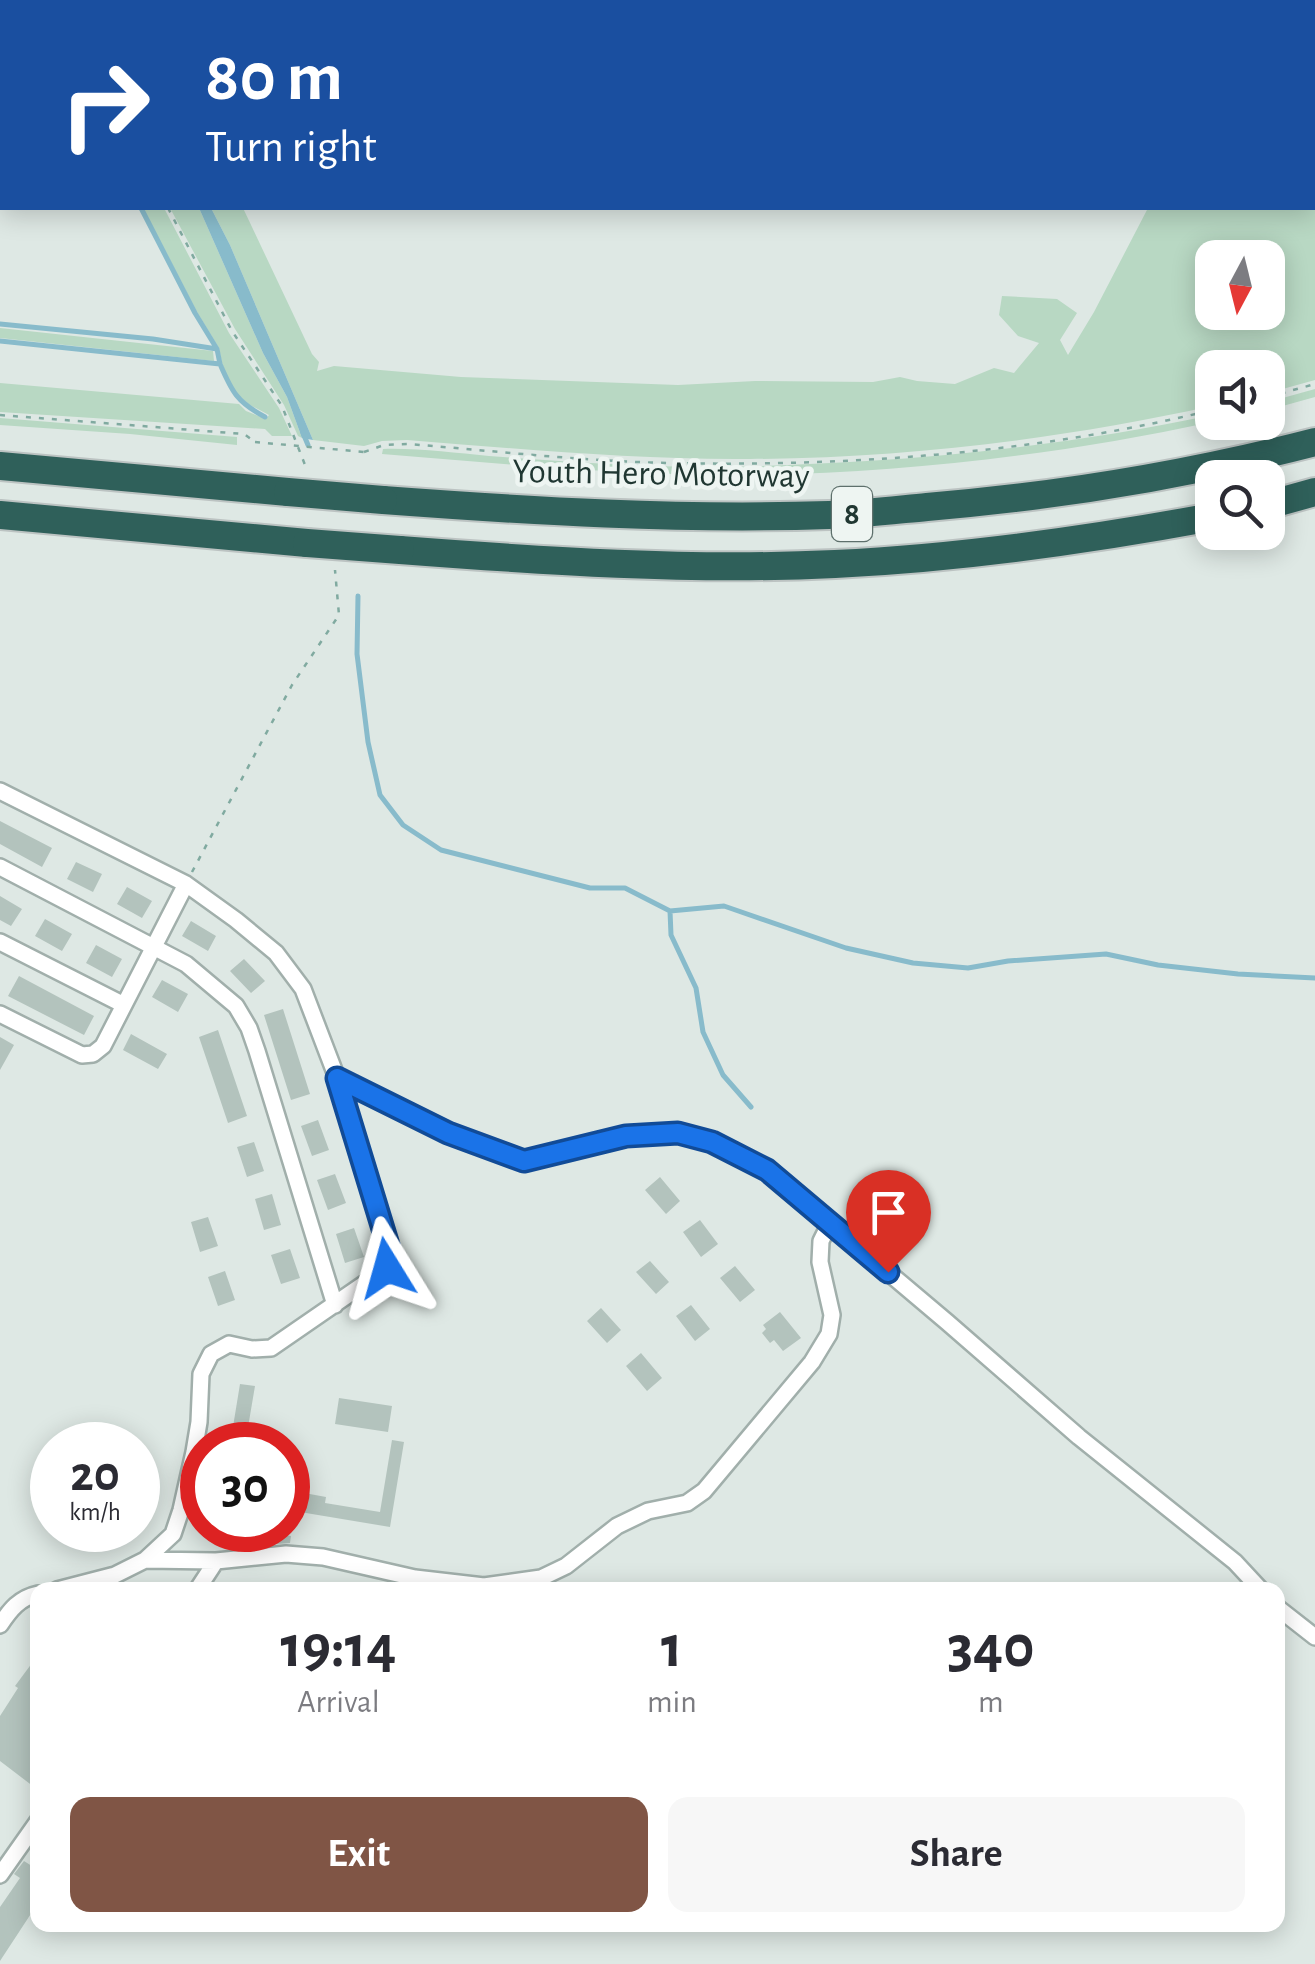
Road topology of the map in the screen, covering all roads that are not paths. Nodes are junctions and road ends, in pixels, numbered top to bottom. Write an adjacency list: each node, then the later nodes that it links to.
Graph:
1 (1315, 442): 2 (highway, Youth Hero Motorway / 8, bridge)
2 (0, 466)
3 (1315, 492): 4 (highway)
4 (1285, 500)
5 (0, 516): 6 (highway, 8, bridge)
6 (1195, 520)
7 (0, 791): 9 (street)
8 (0, 868): 11 (street)
9 (186, 884): 11 (street); 14 (street)
10 (0, 942): 12 (street)
11 (154, 946): 12 (street); 16 (street)
12 (124, 1005): 13 (street)
13 (0, 1014)
14 (337, 1078): 15 (street); 16 (street)
15 (830, 1223): 22 (street); 23 (street)
16 (335, 1305): 17 (street)
17 (144, 1560): 18 (street); 19 (street)
18 (216, 1561): 20 (street); 21 (street)
19 (88, 1582)
20 (203, 1582)
21 (449, 1582)
22 (512, 1582)
23 (1254, 1582)
24 (30, 1596): 26 (street)
25 (1285, 1613): 27 (street)
26 (0, 1624)
27 (1315, 1637)
28 (30, 1832): 29 (street)
29 (0, 1874)

